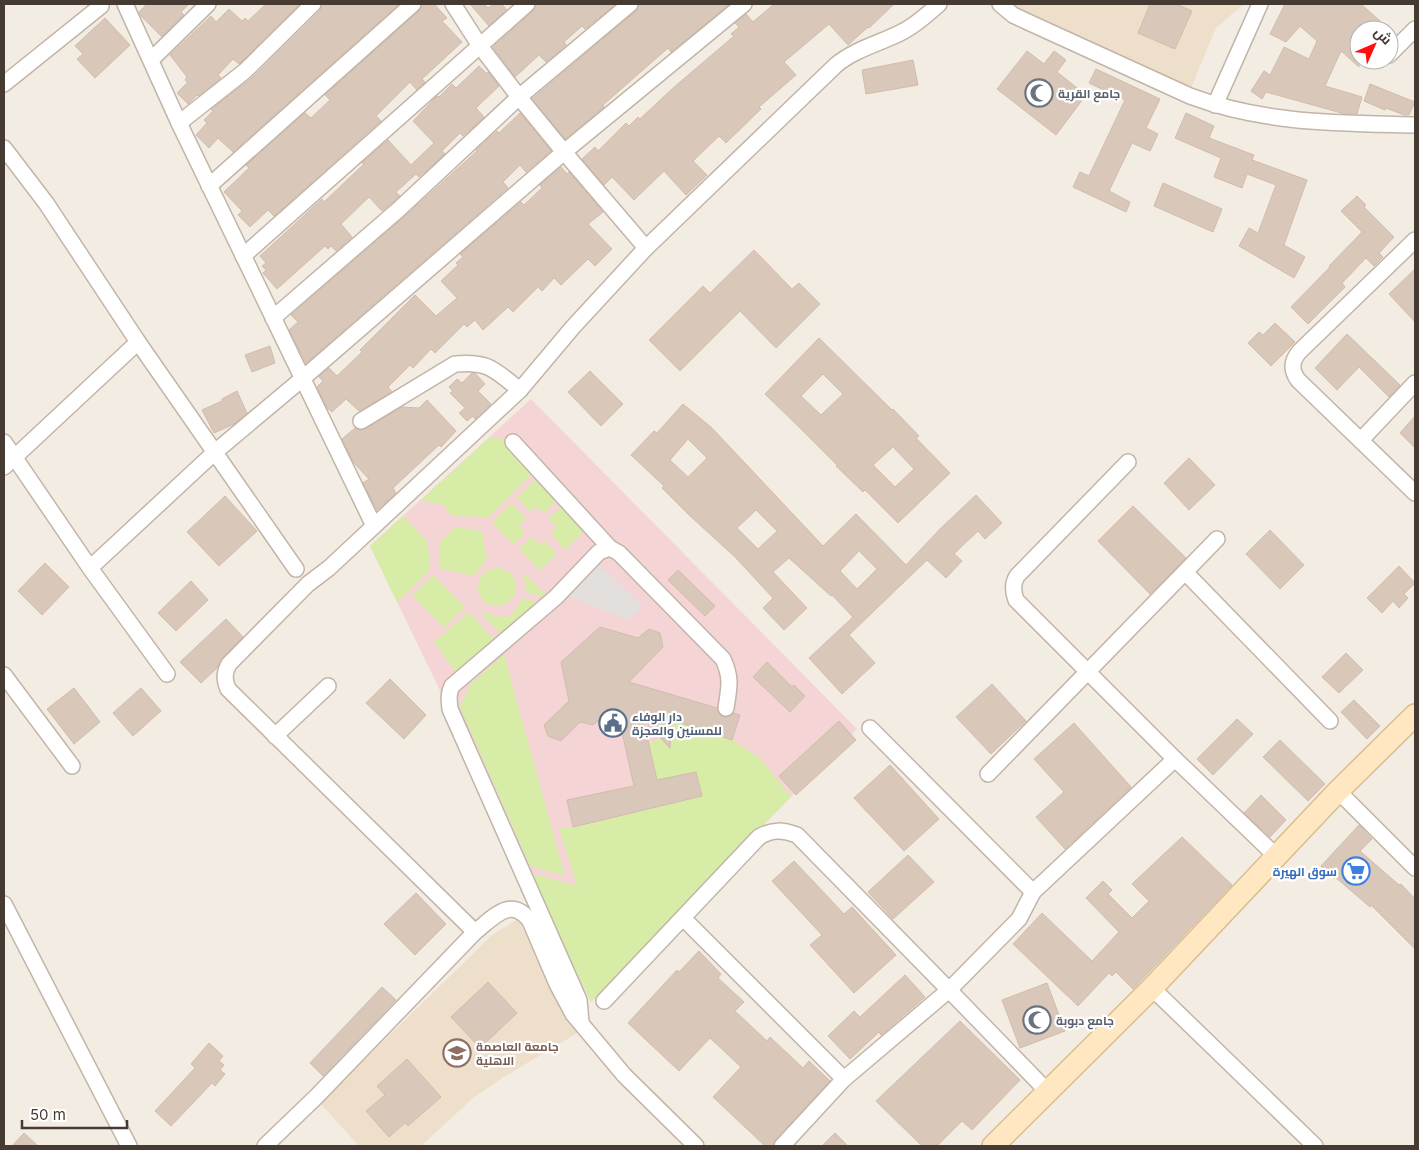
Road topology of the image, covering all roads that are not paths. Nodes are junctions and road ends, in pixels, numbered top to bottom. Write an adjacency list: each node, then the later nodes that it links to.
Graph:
1 (125, 4): 16 (street)
2 (208, 4): 16 (street)
3 (313, 4): 20 (street)
4 (413, 4): 24 (street)
5 (453, 4): 14 (street)
6 (527, 4): 14 (street)
7 (630, 4): 18 (street)
8 (744, 4): 23 (street)
9 (939, 4): 26 (street)
10 (1000, 4): 19 (street)
11 (1260, 4): 19 (street)
12 (101, 6): 17 (street)
13 (1415, 29): 15 (street)
14 (480, 46): 18 (street); 27 (street)
15 (1399, 46)
16 (150, 60): 20 (street)
17 (4, 84)
18 (519, 97): 23 (street); 28 (street)
19 (1215, 105): 21 (street)
20 (179, 122): 24 (street)
21 (1415, 125)
22 (4, 148): 29 (street)
23 (564, 152): 26 (street); 30 (street)
24 (210, 186): 27 (street)
25 (1415, 240): 34 (street)
26 (646, 248): 32 (street)
27 (243, 256): 28 (street)
28 (273, 318): 30 (street)
29 (138, 342): 37 (street); 38 (street)
30 (302, 380): 37 (street); 41 (street)
31 (1415, 383): 34 (street)
32 (520, 390): 33 (street); 41 (street)
33 (361, 421)
34 (1361, 440): 40 (street)
35 (4, 442): 38 (street)
36 (513, 442): 43 (street)
37 (215, 452): 44 (street); 45 (street)
38 (9, 462): 44 (street)
39 (1128, 462): 47 (street)
40 (1415, 493)
41 (374, 526): 55 (street)
42 (1217, 539): 46 (street)
43 (610, 548): 51 (street); 69 (street)
44 (90, 568): 48 (street)
45 (296, 569)
46 (1185, 572): 47 (street); 53 (street)
47 (1088, 672): 56 (street); 58 (street)
48 (167, 674)
49 (4, 675): 57 (street)
50 (328, 686): 55 (street)
51 (726, 708)
52 (1415, 715): 59 (street)
53 (1330, 721)
54 (870, 728): 62 (street)
55 (276, 736): 65 (street)
56 (1175, 758): 60 (street); 62 (street)
57 (72, 766)
58 (988, 774)
59 (1338, 791): 60 (street); 61 (street)
60 (1276, 856): 66 (street)
61 (1415, 868)
62 (1033, 892): 67 (street)
63 (4, 904): 72 (street)
64 (683, 918): 67 (street); 68 (street); 70 (street)
65 (476, 932): 69 (street); 73 (street)
66 (1152, 988): 71 (street); 77 (street)
67 (948, 990): 70 (street); 71 (street)
68 (604, 1002)
69 (581, 1022): 74 (street)
70 (844, 1079): 75 (street)
71 (1048, 1092): 76 (street)
72 (129, 1146)
73 (265, 1146)
74 (696, 1146)
75 (782, 1146)
76 (993, 1146)
77 (1315, 1146)

